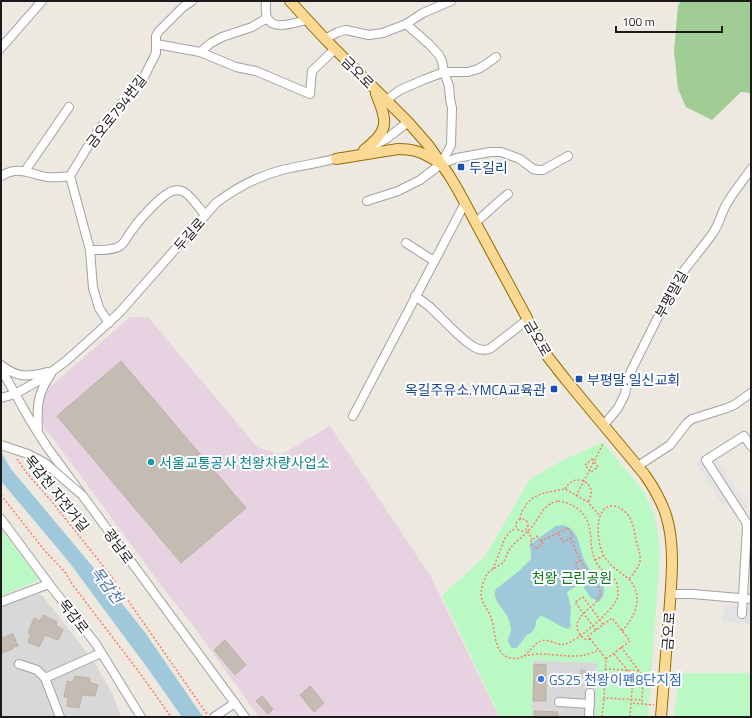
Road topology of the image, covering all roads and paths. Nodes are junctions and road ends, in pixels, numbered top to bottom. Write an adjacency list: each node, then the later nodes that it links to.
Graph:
1 (42, 1): 11 (street)
2 (192, 1): 10 (street, 금오로794번길)
3 (266, 1): 6 (street)
4 (290, 1): 7 (main road, 금오로)
5 (452, 1): 8 (street)
6 (267, 18): 7 (street); 13 (street)
7 (307, 20): 9 (main road, 금오로)
8 (406, 24): 9 (street); 15 (street)
9 (325, 39): 12 (main road, 금오로)
10 (156, 44): 13 (street); 27 (street, 금오로794번길)
11 (1, 48)
12 (335, 49): 13 (street); 16 (main road, 금오로)
13 (200, 52)
14 (496, 57): 15 (street)
15 (444, 72): 17 (street); 23 (street)
16 (374, 88): 17 (main road, 금오로); 20 (main road)
17 (386, 100): 19 (main road, 금오로)
18 (69, 107): 25 (street)
19 (408, 122): 20 (street, 두길로); 23 (main road, 금오로)
20 (364, 150): 22 (street, 두길로)
21 (568, 156): 23 (street)
22 (336, 159): 23 (main road); 31 (street, 두길로)
23 (441, 164): 29 (street); 30 (main road, 금오로)
24 (751, 169): 46 (street, 부평말길)
25 (25, 171): 26 (street); 27 (street)
26 (1, 176)
27 (70, 176): 34 (street)
28 (508, 194): 32 (street)
29 (367, 201)
30 (465, 203): 32 (main road, 금오로); 35 (street)
31 (205, 215): 34 (street); 38 (street, 두길로)
32 (475, 223): 37 (main road, 금오로)
33 (406, 243): 35 (street)
34 (90, 250): 38 (street)
35 (434, 261): 36 (street)
36 (415, 296): 37 (street); 45 (street)
37 (528, 320): 46 (main road, 금오로)
38 (109, 323): 41 (street, 두길로)
39 (1, 365): 41 (street)
40 (1, 369): 43 (street, 광남로)
41 (54, 370): 43 (street, 두길로); 47 (street)
42 (751, 393): 53 (street)
43 (15, 394): 44 (street, 두길로); 47 (street, 광남로)
44 (1, 398)
45 (353, 416)
46 (604, 425): 53 (main road, 금오로)
47 (38, 433): 58 (street, 광남로)
48 (603, 444): 52 (path)
49 (1, 445): 58 (street, bridge)
50 (751, 446): 78 (street)
51 (14, 454): 115 (path, 목감천 자전거길)
52 (594, 461): 54 (path); 54 (path); 54 (path)
53 (638, 466): 77 (main road, 금오로)
54 (589, 470): 55 (path)
55 (584, 481): 56 (path); 59 (path); 60 (path)
56 (565, 489): 59 (path); 63 (path)
57 (1, 495): 114 (path)
58 (82, 495): 106 (street, 광남로)
59 (576, 496): 60 (path)
60 (588, 502): 61 (path)
61 (600, 516): 70 (path); 75 (path)
62 (1, 519): 76 (street, 목감로)
63 (520, 519): 64 (path); 65 (path)
64 (516, 528): 65 (path); 74 (path)
65 (527, 530): 68 (path); 72 (path); 74 (path)
66 (558, 533): 67 (path); 67 (path); 69 (path)
67 (570, 538): 71 (path)
68 (532, 540): 69 (path); 69 (path)
69 (541, 541)
70 (604, 556): 72 (path); 75 (path)
71 (581, 560): 73 (path); 73 (path)
72 (595, 560): 84 (path)
73 (586, 569): 81 (path)
74 (493, 570): 95 (path)
75 (629, 579): 88 (path)
76 (48, 584): 80 (street); 93 (street, 목감로)
77 (671, 594): 78 (street); 111 (main road, 금오로)
78 (742, 598): 79 (street); 83 (street)
79 (751, 599)
80 (1, 602)
81 (590, 607): 82 (path); 82 (path); 84 (path)
82 (583, 614): 86 (path); 89 (path)
83 (742, 614)
84 (600, 620): 85 (path); 86 (path)
85 (603, 624): 87 (path); 88 (path)
86 (592, 626): 87 (path); 89 (path)
87 (596, 630): 90 (path)
88 (622, 631): 91 (path)
89 (581, 635): 90 (path); 95 (path)
90 (590, 639): 92 (path)
91 (621, 647): 94 (path); 100 (path)
92 (599, 649): 95 (path); 96 (path)
93 (102, 653): 101 (street); 113 (street, 목감로)
94 (614, 653): 96 (path); 99 (path)
95 (524, 656)
96 (606, 659): 98 (path)
97 (19, 664): 101 (street)
98 (606, 669): 99 (path); 103 (path)
99 (628, 671): 100 (path); 104 (path)
100 (639, 672): 105 (path)
101 (45, 678): 112 (street)
102 (590, 693): 109 (street)
103 (604, 698): 104 (path); 119 (path)
104 (631, 699): 105 (path); 108 (path)
105 (642, 700): 110 (path)
106 (235, 702): 116 (street); 117 (street, 광남로)
107 (559, 702): 109 (street)
108 (631, 703): 110 (path); 120 (path)
109 (590, 704): 118 (street)
110 (642, 704): 111 (path)
111 (662, 705): 121 (main road, 금오로)
112 (60, 717)
113 (141, 717)
114 (171, 717)
115 (209, 717)
116 (214, 717)
117 (245, 717)
118 (589, 717)
119 (602, 717)
120 (630, 717)
121 (662, 717)

